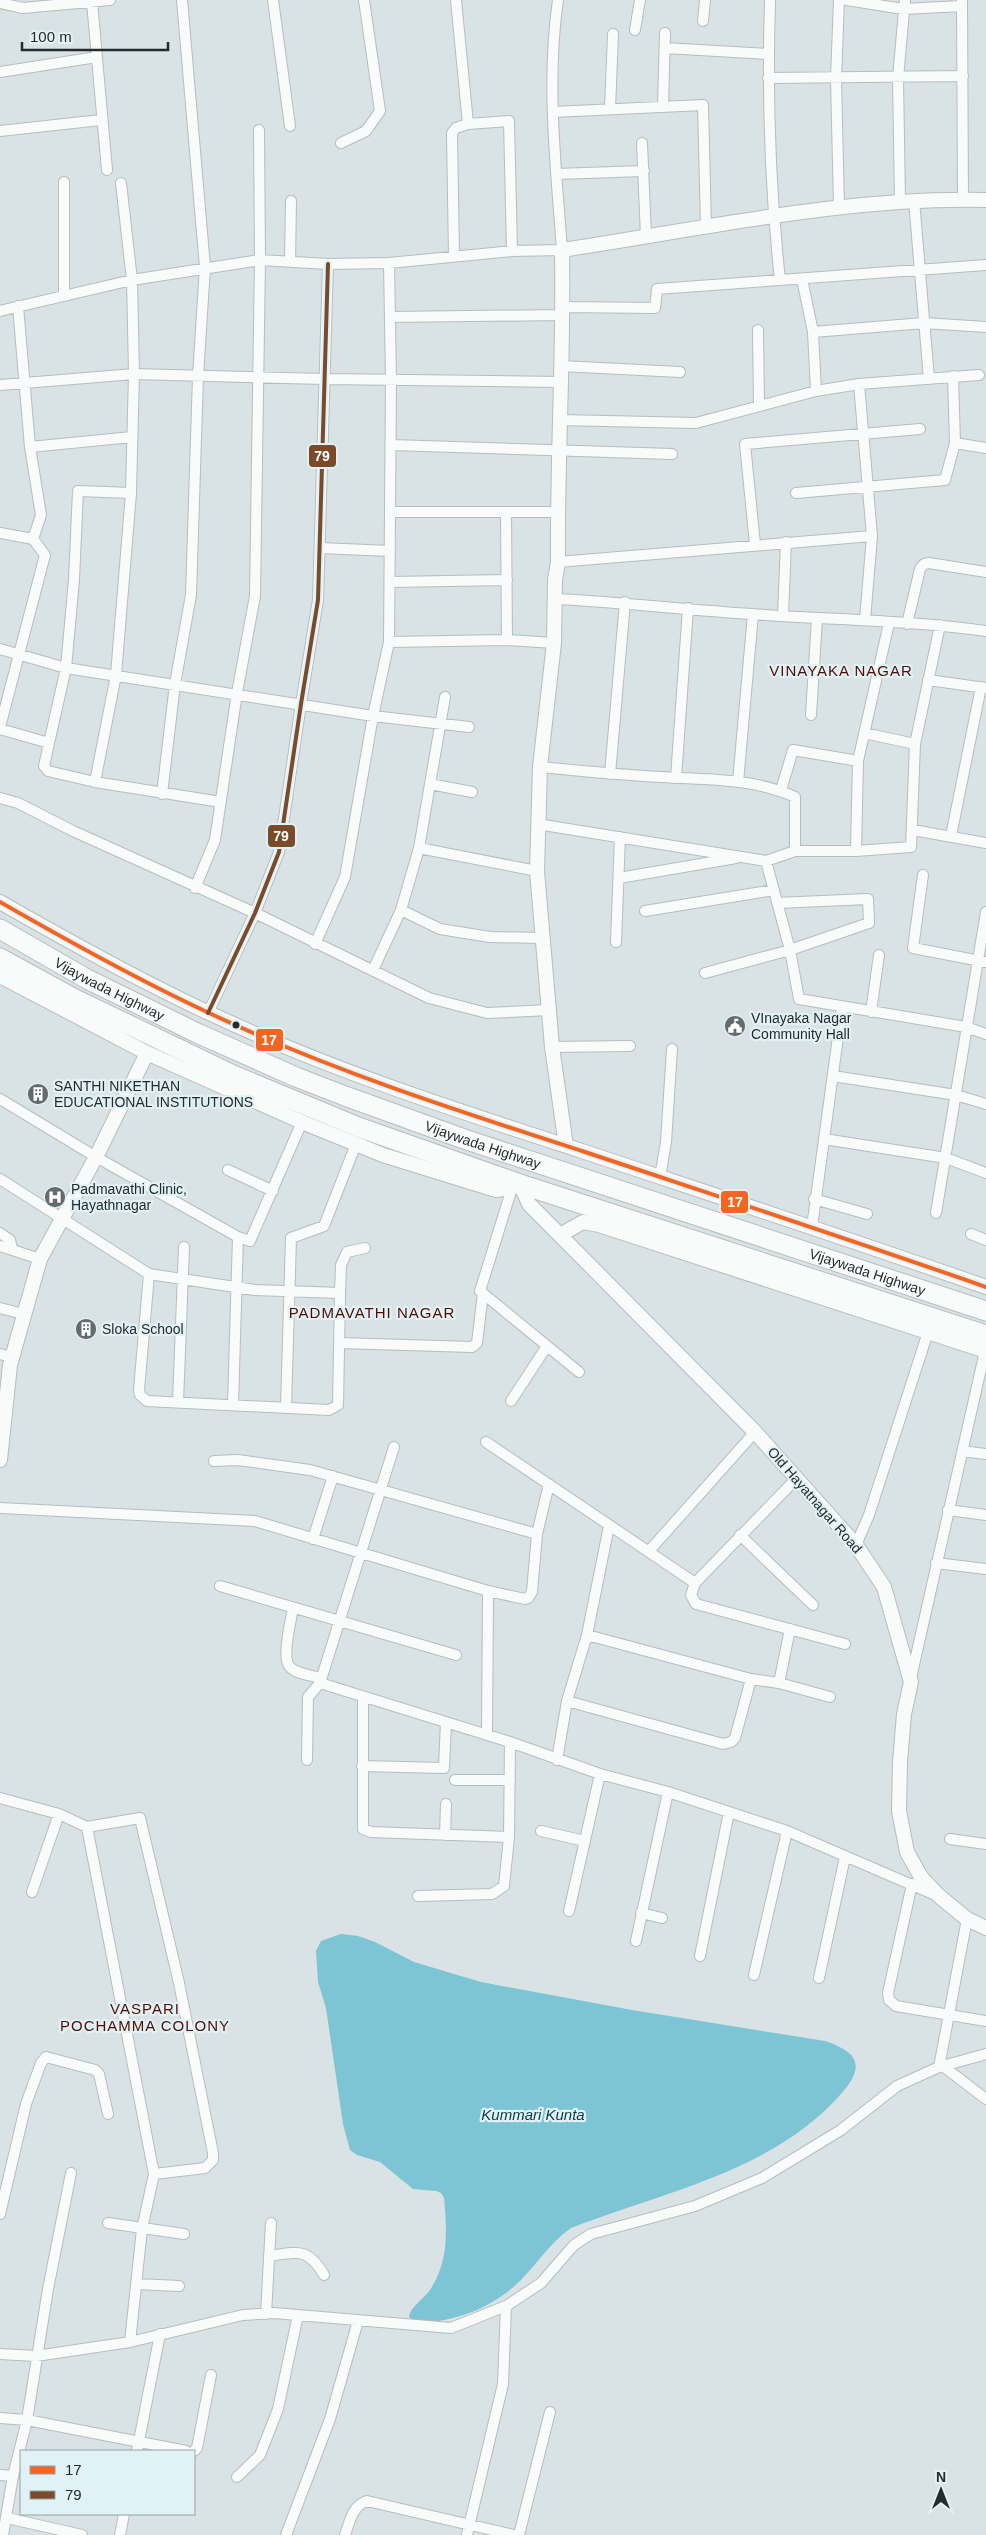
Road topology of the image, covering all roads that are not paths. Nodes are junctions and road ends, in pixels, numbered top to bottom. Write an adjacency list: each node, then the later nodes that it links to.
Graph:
1 (110, 0): 12 (street)
2 (182, 0): 60 (street)
3 (273, 0): 33 (street)
4 (364, 0): 36 (street)
5 (456, 0): 32 (street)
6 (558, 0): 30 (street)
7 (640, 0): 17 (street)
8 (705, 0): 16 (street)
9 (770, 0): 21 (street)
10 (839, 0): 27 (street)
11 (847, 0): 15 (street)
12 (92, 2): 13 (street); 22 (street)
13 (0, 3)
14 (962, 3): 15 (street); 24 (street)
15 (904, 4): 26 (street)
16 (702, 21)
17 (634, 30)
18 (665, 33): 20 (street)
19 (613, 34): 29 (street)
20 (665, 48): 21 (street); 28 (street)
21 (768, 54): 25 (street)
22 (96, 57): 23 (street); 31 (street)
23 (0, 72)
24 (963, 76): 26 (street); 45 (street)
25 (768, 78): 27 (street); 49 (street)
26 (898, 78): 27 (street); 47 (street)
27 (836, 79): 48 (street)
28 (663, 107): 29 (street); 50 (street)
29 (610, 109): 30 (street)
30 (553, 112): 40 (street)
31 (101, 120): 35 (street); 38 (street)
32 (468, 124): 53 (street); 54 (street)
33 (290, 126)
34 (258, 130): 55 (street)
35 (0, 131)
36 (341, 143)
37 (642, 143): 39 (street)
38 (107, 170)
39 (644, 171): 40 (street); 51 (street)
40 (556, 174): 52 (street)
41 (64, 182): 65 (street)
42 (121, 182): 63 (street)
43 (291, 200): 56 (street)
44 (914, 200): 45 (street); 47 (street); 61 (street)
45 (963, 200): 46 (street)
46 (986, 200)
47 (900, 201): 48 (street)
48 (839, 207): 49 (street)
49 (773, 216): 50 (street); 64 (street)
50 (706, 226): 51 (street)
51 (646, 237): 52 (street)
52 (562, 250): 53 (street); 68 (street)
53 (512, 251): 54 (street)
54 (454, 256): 57 (street)
55 (260, 260): 56 (street); 60 (street); 80 (street)
56 (290, 261): 58 (street)
57 (389, 263): 58 (street); 69 (street)
58 (328, 264): 81 (street)
59 (986, 265): 61 (street)
60 (205, 267): 63 (street); 78 (street)
61 (920, 270): 62 (street); 70 (street)
62 (802, 278): 64 (street); 73 (street)
63 (132, 280): 65 (street); 76 (street)
64 (780, 280): 68 (street)
65 (64, 295): 66 (street)
66 (18, 306): 67 (street); 85 (street)
67 (0, 311)
68 (563, 311): 69 (street); 74 (street)
69 (390, 317): 83 (street)
70 (924, 323): 71 (street); 73 (street); 82 (street)
71 (986, 327)
72 (758, 330): 89 (street)
73 (813, 332): 88 (street)
74 (561, 366): 75 (street); 84 (street)
75 (680, 372)
76 (134, 374): 78 (street); 85 (street); 93 (street)
77 (979, 375): 79 (street)
78 (198, 376): 80 (street); 136 (street)
79 (953, 376): 82 (street); 94 (street)
80 (258, 377): 81 (street); 138 (street)
81 (325, 379): 83 (street); 111 (street)
82 (929, 379): 87 (street)
83 (391, 381): 84 (street); 95 (street)
84 (560, 382): 90 (street)
85 (24, 383): 86 (street); 96 (street)
86 (0, 384)
87 (859, 384): 88 (street); 92 (street)
88 (816, 391): 89 (street)
89 (759, 406): 90 (street)
90 (559, 420): 98 (street)
91 (920, 429): 92 (street)
92 (864, 434): 100 (street); 110 (street)
93 (132, 436): 96 (street); 101 (street)
94 (955, 443): 97 (street); 100 (street)
95 (391, 445): 98 (street); 103 (street)
96 (30, 447): 108 (street)
97 (986, 448)
98 (559, 449): 99 (street); 105 (street)
99 (672, 454)
100 (868, 485): 102 (street); 107 (street)
101 (131, 493): 133 (street); 134 (street)
102 (796, 493)
103 (390, 512): 104 (street); 112 (street)
104 (506, 512): 105 (street); 115 (street)
105 (558, 512): 113 (street)
106 (0, 533): 108 (street)
107 (872, 536): 109 (street); 123 (street)
108 (33, 539): 132 (street)
109 (786, 542): 110 (street); 121 (street)
110 (755, 544): 113 (street)
111 (320, 548): 112 (street); 140 (street)
112 (390, 551): 116 (street)
113 (558, 562): 117 (street)
114 (986, 572): 125 (street)
115 (507, 580): 116 (street); 128 (street)
116 (390, 582): 129 (street)
117 (556, 599): 118 (street); 130 (street)
118 (625, 602): 119 (street); 151 (street)
119 (688, 608): 120 (street); 152 (street)
120 (753, 614): 121 (street); 154 (street)
121 (783, 615): 122 (street)
122 (817, 618): 123 (street); 141 (street)
123 (865, 620): 124 (street)
124 (889, 623): 125 (street); 146 (street)
125 (907, 624): 126 (street)
126 (940, 625): 127 (street); 135 (street)
127 (986, 631)
128 (507, 640): 129 (street); 130 (street)
129 (389, 642): 142 (street)
130 (554, 643): 150 (street)
131 (0, 648): 132 (street)
132 (19, 654): 133 (street); 145 (street)
133 (66, 668): 134 (street); 147 (street)
134 (116, 675): 136 (street); 153 (street)
135 (928, 680): 137 (street); 148 (street)
136 (175, 684): 138 (street); 158 (street)
137 (983, 687): 163 (street)
138 (237, 693): 140 (street); 160 (street)
139 (445, 697): 143 (street)
140 (300, 704): 142 (street); 181 (street)
141 (811, 714)
142 (374, 716): 143 (street); 185 (street)
143 (440, 722): 144 (street); 155 (street)
144 (469, 727)
145 (0, 728): 147 (street)
146 (864, 733): 148 (street); 149 (street)
147 (49, 743): 153 (street)
148 (915, 744): 162 (street)
149 (858, 761): 156 (street); 168 (street)
150 (540, 767): 151 (street); 161 (street)
151 (610, 774): 152 (street)
152 (676, 778): 154 (street)
153 (95, 782): 158 (street)
154 (738, 782): 156 (street)
155 (430, 784): 157 (street); 166 (street)
156 (781, 790): 167 (street)
157 (472, 792)
158 (162, 794): 160 (street)
159 (0, 798): 174 (street)
160 (221, 802): 174 (street)
161 (537, 824): 164 (street); 171 (street)
162 (913, 830): 163 (street); 168 (street)
163 (951, 836): 165 (street)
164 (620, 837): 169 (street); 173 (street)
165 (986, 843)
166 (420, 848): 171 (street); 178 (street)
167 (795, 850): 168 (street); 170 (street)
168 (856, 851)
169 (744, 857): 170 (street); 173 (street)
170 (766, 861): 175 (street)
171 (537, 871): 183 (street)
172 (924, 875): 189 (street)
173 (619, 878): 184 (street)
174 (195, 888): 181 (street)
175 (774, 890): 177 (street); 179 (street)
176 (0, 902): 196 (street)
177 (777, 903): 186 (street); 186 (street)
178 (401, 910): 183 (street); 190 (street)
179 (645, 911)
180 (986, 912): 189 (street)
181 (255, 913): 185 (street); 196 (street)
182 (0, 929): 243 (highway, Vijaywada Highway)
183 (542, 938): 194 (street)
184 (616, 942)
185 (315, 944): 190 (street)
186 (790, 950): 191 (street); 193 (street)
187 (879, 955): 195 (street)
188 (0, 958): 217 (highway, Vijaywada Highway)
189 (982, 961): 197 (street)
190 (373, 970): 194 (street)
191 (705, 973)
192 (0, 976): 202 (street)
193 (842, 1008): 195 (street); 203 (street)
194 (550, 1010): 200 (street)
195 (871, 1012): 197 (street)
196 (208, 1013): 210 (street)
197 (966, 1028): 198 (street); 204 (street)
198 (986, 1034)
199 (630, 1046): 200 (street)
200 (552, 1047): 210 (street)
201 (672, 1049): 215 (street)
202 (147, 1053): 207 (street); 211 (street)
203 (833, 1076): 204 (street); 208 (street)
204 (956, 1094): 206 (street); 212 (street)
205 (0, 1098): 211 (street)
206 (986, 1104)
207 (302, 1122): 209 (street); 218 (street)
208 (824, 1139): 212 (street); 219 (street)
209 (356, 1144): 217 (street); 239 (street)
210 (566, 1146): 215 (street)
211 (96, 1157): 222 (street); 227 (street)
212 (946, 1158): 214 (street); 220 (street)
213 (228, 1170): 218 (street)
214 (986, 1173)
215 (660, 1177): 223 (street)
216 (0, 1179): 222 (street)
217 (516, 1186): 226 (street, Old Hayatnagar Road); 238 (highway, Vijaywada Highway); 241 (street)
218 (273, 1191): 227 (street)
219 (814, 1200): 221 (street); 223 (street)
220 (936, 1212)
221 (867, 1214)
222 (62, 1218): 233 (street); 234 (street)
223 (812, 1227): 237 (street)
224 (0, 1233): 232 (street)
225 (971, 1234): 228 (street)
226 (560, 1235): 238 (street); 255 (street, Old Hayatnagar Road)
227 (238, 1237): 236 (street)
228 (986, 1240)
229 (0, 1246): 232 (street)
230 (184, 1247): 235 (street)
231 (365, 1248): 240 (street)
232 (12, 1249): 233 (street)
233 (40, 1259): 244 (street)
234 (149, 1274): 235 (street); 252 (street)
235 (183, 1279): 236 (street); 252 (street)
236 (236, 1286): 239 (street); 253 (street)
237 (986, 1287)
238 (819, 1289): 245 (street); 248 (highway, Vijaywada Highway)
239 (289, 1290): 240 (street); 254 (street)
240 (340, 1293): 246 (street)
241 (483, 1293): 246 (street); 247 (street)
242 (0, 1308): 244 (street)
243 (986, 1311)
244 (23, 1314): 249 (street)
245 (928, 1332): 248 (street); 273 (street)
246 (340, 1343): 254 (street)
247 (547, 1346): 250 (street); 251 (street)
248 (986, 1346): 258 (street)
249 (6, 1356): 260 (street)
250 (579, 1372)
251 (511, 1401)
252 (178, 1402): 253 (street)
253 (233, 1404): 254 (street)
254 (286, 1407)
255 (755, 1432): 263 (street, Old Hayatnagar Road); 274 (street)
256 (486, 1442): 264 (street)
257 (394, 1447): 265 (street)
258 (962, 1451): 259 (street); 267 (street)
259 (986, 1454)
260 (0, 1460)
261 (214, 1461): 262 (street)
262 (333, 1476): 265 (street); 272 (street)
263 (797, 1478): 271 (street); 273 (street, Old Hayatnagar Road)
264 (549, 1484): 269 (street); 270 (street)
265 (379, 1489): 270 (street); 275 (street)
266 (0, 1508): 272 (street)
267 (948, 1510): 268 (street); 276 (street)
268 (986, 1515)
269 (609, 1526): 274 (street); 285 (street)
270 (537, 1534): 280 (street)
271 (740, 1535): 278 (street); 281 (street)
272 (313, 1539): 275 (street)
273 (856, 1545): 290 (street, Old Hayatnagar Road)
274 (649, 1551): 278 (street)
275 (360, 1553): 280 (street); 283 (street)
276 (936, 1563): 277 (street); 290 (street)
277 (986, 1569)
278 (695, 1583): 284 (street)
279 (220, 1586): 282 (street)
280 (488, 1591): 296 (street)
281 (813, 1605)
282 (293, 1608): 283 (street); 289 (street)
283 (338, 1621): 287 (street); 289 (street)
284 (790, 1630): 286 (street); 291 (street)
285 (587, 1635): 288 (street); 294 (street)
286 (845, 1644)
287 (456, 1655)
288 (751, 1679): 291 (street); 294 (street)
289 (320, 1680): 292 (street); 298 (street)
290 (911, 1682): 321 (street, Old Hayatnagar Road)
291 (779, 1683): 293 (street)
292 (363, 1697): 295 (street); 300 (street)
293 (830, 1697)
294 (567, 1701): 299 (street)
295 (446, 1722): 296 (street); 300 (street)
296 (487, 1735): 297 (street)
297 (510, 1742): 299 (street); 303 (street)
298 (307, 1760)
299 (557, 1760): 301 (street)
300 (362, 1766): 312 (street)
301 (600, 1774): 304 (street); 315 (street)
302 (455, 1780): 303 (street)
303 (510, 1780): 313 (street)
304 (668, 1792): 307 (street); 323 (street)
305 (0, 1798): 308 (street)
306 (446, 1804): 312 (street)
307 (729, 1812): 311 (street); 328 (street)
308 (59, 1814): 309 (street); 319 (street)
309 (87, 1827): 338 (street); 338 (street)
310 (541, 1831): 315 (street)
311 (787, 1831): 317 (street); 329 (street)
312 (445, 1835): 313 (street)
313 (509, 1837): 320 (street)
314 (950, 1840): 316 (street)
315 (585, 1841): 322 (street)
316 (986, 1844)
317 (845, 1857): 318 (street); 330 (street)
318 (912, 1884): 321 (street); 331 (street)
319 (32, 1892)
320 (418, 1896)
321 (939, 1896): 325 (street, Old Hayatnagar Road)
322 (569, 1912)
323 (641, 1913): 324 (street); 327 (street)
324 (662, 1918)
325 (967, 1919): 326 (street, Old Hayatnagar Road); 331 (street)
326 (986, 1928)
327 (636, 1941)
328 (700, 1956)
329 (754, 1975)
330 (819, 1978)
331 (947, 2015): 332 (street); 334 (street)
332 (986, 2021)
333 (986, 2054): 334 (street)
334 (941, 2067): 335 (street); 348 (street)
335 (986, 2099)
336 (108, 2114): 339 (street)
337 (72, 2173): 355 (street)
338 (154, 2174): 342 (street)
339 (0, 2214)
340 (271, 2222): 344 (street)
341 (108, 2223): 342 (street)
342 (142, 2229): 343 (street); 346 (street)
343 (184, 2234)
344 (269, 2256): 345 (street); 349 (street)
345 (324, 2275)
346 (136, 2284): 347 (street); 353 (street)
347 (179, 2286)
348 (506, 2306): 351 (street); 370 (street)
349 (266, 2314): 350 (street); 352 (street)
350 (298, 2315): 351 (street); 367 (street)
351 (358, 2321): 374 (street)
352 (160, 2334): 353 (street); 360 (street)
353 (130, 2342): 355 (street)
354 (0, 2354): 355 (street)
355 (36, 2356): 359 (street)
356 (211, 2375): 363 (street)
357 (550, 2412): 378 (street)
358 (0, 2418): 359 (street)
359 (27, 2420): 360 (street); 361 (street)
360 (138, 2446): 362 (street)
361 (21, 2450)
362 (176, 2450)
363 (195, 2450)
364 (20, 2452): 365 (street)
365 (16, 2471): 366 (street); 369 (street)
366 (0, 2475)
367 (237, 2477)
368 (124, 2515): 373 (street)
369 (7, 2518): 371 (street); 372 (street)
370 (470, 2524): 375 (street); 376 (street); 377 (street)
371 (2, 2532)
372 (82, 2535)
373 (120, 2535)
374 (286, 2535)
375 (345, 2535)
376 (467, 2535)
377 (514, 2535)
378 (519, 2535)

